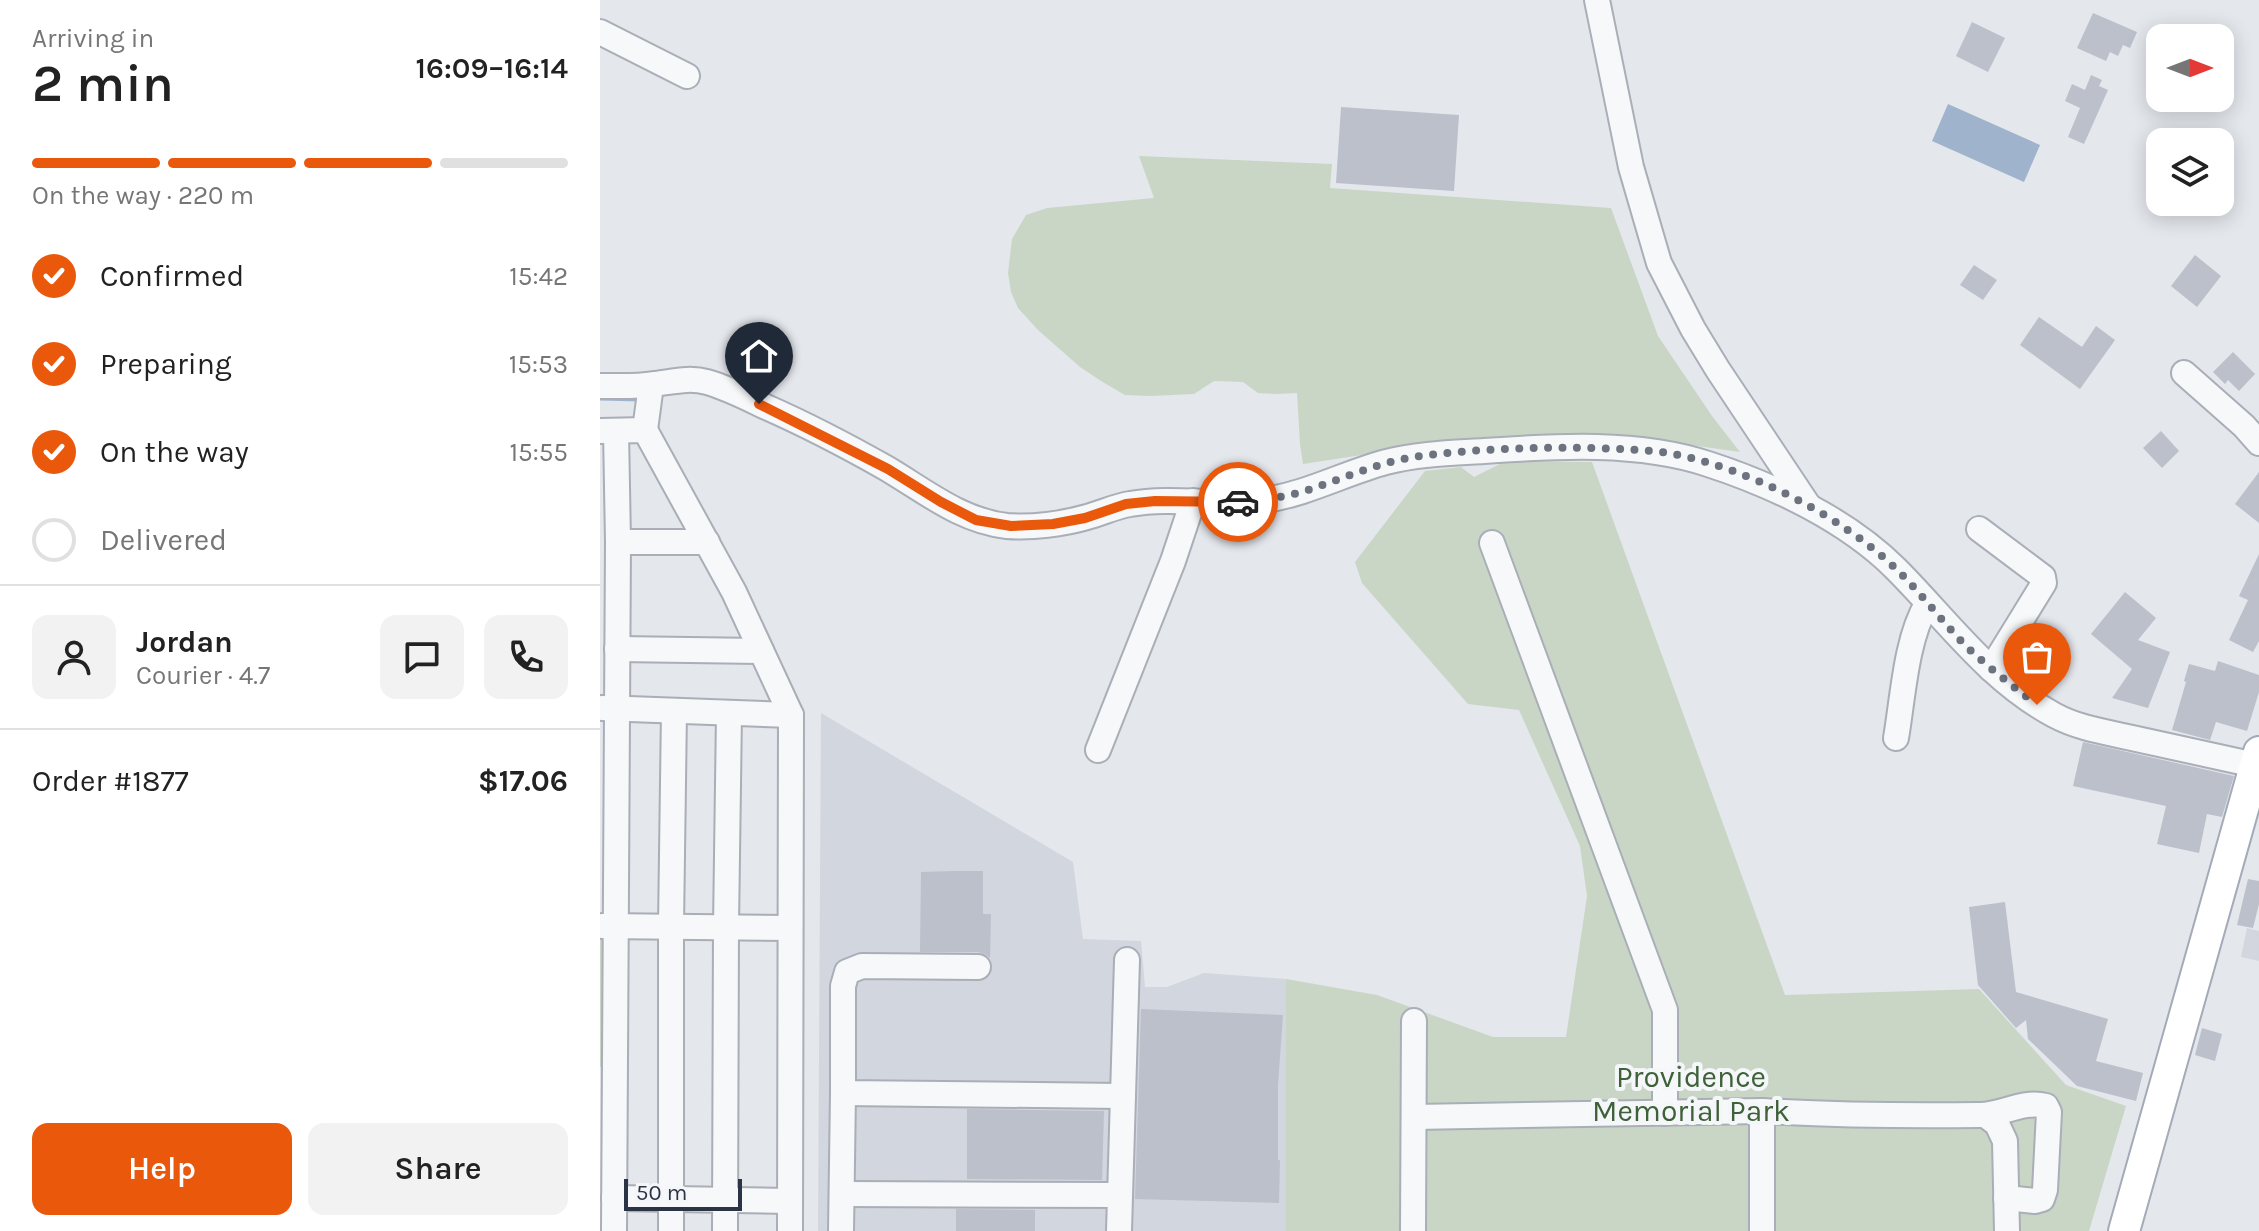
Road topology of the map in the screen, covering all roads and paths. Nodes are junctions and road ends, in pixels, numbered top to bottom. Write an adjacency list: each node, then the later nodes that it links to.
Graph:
1 (1597, 0): 12 (street)
2 (600, 32): 3 (street)
3 (687, 76)
4 (2184, 373): 9 (street)
5 (651, 385): 6 (street); 7 (street); 11 (street)
6 (600, 386)
7 (645, 430): 8 (street); 15 (street)
8 (608, 431): 10 (street)
9 (2259, 443)
10 (609, 488): 14 (street)
11 (1193, 501): 12 (street); 26 (street)
12 (1809, 507): 17 (street)
13 (1979, 529): 20 (street)
14 (618, 542): 15 (street); 18 (street)
15 (707, 542): 19 (street)
16 (1492, 543): 41 (street)
17 (1927, 604): 20 (street); 25 (street)
18 (617, 649): 19 (street); 21 (street)
19 (761, 651): 24 (street)
20 (1991, 669): 27 (street)
21 (608, 708): 22 (street); 28 (street)
22 (674, 711): 23 (street); 31 (street)
23 (729, 713): 24 (street); 32 (street)
24 (791, 715): 33 (street)
25 (1896, 738)
26 (1098, 750)
27 (2257, 759): 61 (main road)
28 (608, 815): 29 (street)
29 (608, 870): 30 (street)
30 (608, 926): 31 (street); 37 (street)
31 (671, 926): 32 (street); 49 (street)
32 (726, 927): 33 (street); 50 (street)
33 (790, 928): 51 (street)
34 (1127, 960): 39 (street)
35 (978, 967): 38 (street)
36 (1414, 1021): 43 (street)
37 (608, 1070): 44 (street)
38 (843, 1093): 39 (street); 46 (street)
39 (1123, 1096): 47 (street)
40 (1762, 1111): 41 (street); 42 (street); 59 (street)
41 (1665, 1113): 43 (street)
42 (1985, 1115): 48 (street); 48 (street)
43 (1414, 1117): 58 (street)
44 (607, 1128): 45 (street)
45 (609, 1188): 49 (street); 52 (street)
46 (842, 1194): 47 (street); 56 (street)
47 (1120, 1195): 57 (street)
48 (2006, 1198): 60 (street)
49 (671, 1199): 50 (street); 53 (street)
50 (725, 1200): 51 (street); 54 (street)
51 (790, 1201): 55 (street)
52 (614, 1231)
53 (671, 1231)
54 (725, 1231)
55 (790, 1231)
56 (841, 1231)
57 (1119, 1231)
58 (1413, 1231)
59 (1762, 1231)
60 (2007, 1231)
61 (2124, 1231)

